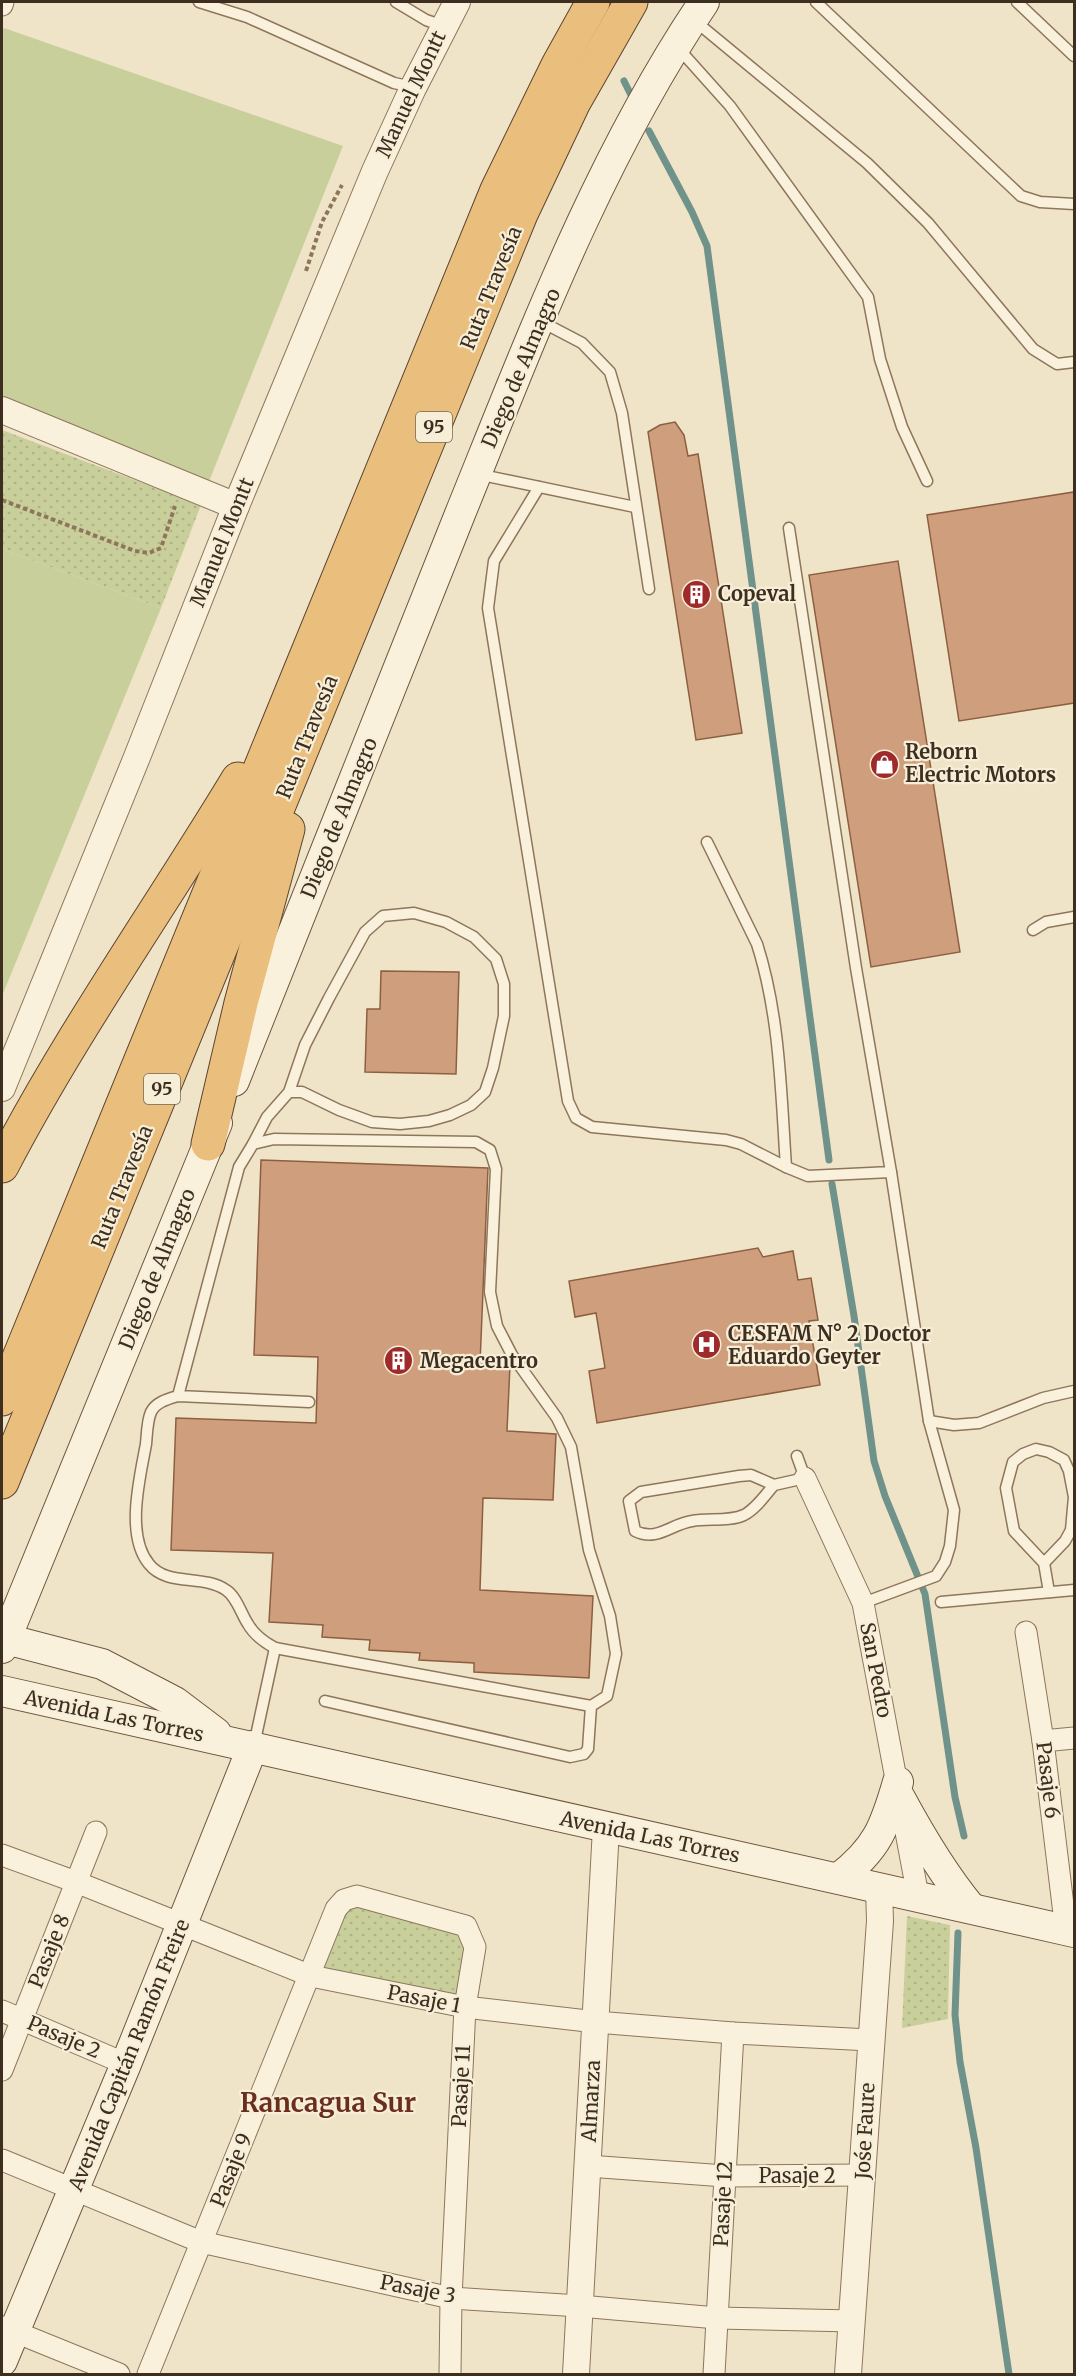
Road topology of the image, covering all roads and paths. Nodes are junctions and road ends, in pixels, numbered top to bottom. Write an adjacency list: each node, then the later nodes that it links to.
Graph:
1 (200, 2): 12 (lane)
2 (396, 2): 9 (lane)
3 (457, 2): 9 (street, Manuel Montt)
4 (593, 2): 26 (highway, Ruta Travesía / 95)
5 (631, 2): 27 (highway, Ruta Travesía / 95)
6 (816, 2): 13 (lane)
7 (1017, 2): 11 (lane)
8 (698, 10): 10 (main road, Diego de Almagro); 15 (lane)
9 (443, 26): 12 (street, Manuel Montt)
10 (676, 46): 14 (main road, Diego de Almagro); 18 (lane)
11 (1074, 56)
12 (413, 87): 22 (street, Manuel Montt)
13 (1074, 204)
14 (539, 321): 17 (main road, Diego de Almagro); 23 (lane)
15 (1074, 362)
16 (2, 410): 19 (street)
17 (477, 474): 20 (lane); 33 (main road, Diego de Almagro)
18 (927, 481)
19 (182, 483): 21 (path); 22 (street)
20 (539, 488): 23 (lane); 36 (lane)
21 (2, 500)
22 (236, 506): 31 (street, Manuel Montt)
23 (635, 507): 25 (lane)
24 (789, 528): 37 (lane)
25 (649, 589)
26 (292, 691): 35 (highway); 40 (highway, Ruta Travesía / 95)
27 (323, 697): 33 (highway); 45 (highway, Ruta Travesía / 95)
28 (707, 842): 36 (lane)
29 (1074, 917): 30 (lane)
30 (1033, 930)
31 (2, 1088)
32 (289, 1092): 32 (lane); 34 (lane)
33 (208, 1144): 53 (main road, Diego de Almagro)
34 (253, 1144): 39 (lane); 57 (lane)
35 (2, 1166)
36 (786, 1167): 37 (lane)
37 (891, 1172): 42 (lane)
38 (1074, 1391): 42 (lane)
39 (178, 1396): 41 (lane); 54 (lane)
40 (2, 1399)
41 (309, 1402)
42 (929, 1421): 50 (lane)
43 (797, 1456): 44 (lane, San Pedro)
44 (806, 1478): 46 (lane); 50 (street, San Pedro)
45 (2, 1482)
46 (774, 1485): 46 (lane)
47 (1044, 1563): 47 (lane); 49 (lane)
48 (1074, 1590): 49 (lane)
49 (1049, 1592): 51 (lane)
50 (871, 1601): 61 (street, San Pedro)
51 (940, 1602)
52 (1026, 1632): 59 (street, Pasaje 6)
53 (3, 1641): 60 (main road, Avenida Las Torres)
54 (275, 1648): 57 (lane); 60 (lane)
55 (2, 1691): 60 (main road, Avenida Las Torres)
56 (325, 1701): 57 (lane)
57 (591, 1706)
58 (1074, 1738): 59 (street)
59 (1043, 1741): 72 (street, Pasaje 6)
60 (239, 1743): 62 (main road, Avenida Las Torres); 71 (main road, Avenida Capitán Ramón Freire)
61 (899, 1790): 65 (main road); 68 (street, San Pedro); 70 (main road)
62 (606, 1828): 65 (main road, Avenida Las Torres); 77 (street, Almarza)
63 (96, 1832): 66 (street, Pasaje 8)
64 (2, 1855): 66 (street, Pasaje 1)
65 (839, 1878): 67 (main road, Avenida Las Torres)
66 (76, 1882): 71 (street, Pasaje 1); 76 (street, Pasaje 8)
67 (879, 1887): 68 (main road, Avenida Las Torres); 79 (street, Jośe Faure)
68 (918, 1896): 70 (main road, Avenida Las Torres)
69 (344, 1900): 73 (street, Pasaje 9); 74 (street, Pasaje 11)
70 (971, 1908): 72 (main road, Avenida Las Torres)
71 (182, 1926): 73 (street, Pasaje 1); 80 (main road, Avenida Capitán Ramón Freire)
72 (1070, 1931)
73 (311, 1976): 74 (street, Pasaje 1); 87 (street, Pasaje 9)
74 (465, 2007): 77 (street, Pasaje 1); 88 (street, Pasaje 11)
75 (2, 2011): 76 (street, Pasaje 2)
76 (22, 2019): 80 (street, Pasaje 2); 81 (street, Pasaje 8)
77 (596, 2022): 78 (street, Pasaje 1); 83 (street, Almarza)
78 (733, 2033): 79 (street, Pasaje 1); 85 (street, Pasaje 12)
79 (870, 2040): 84 (street, Jośe Faure)
80 (126, 2064): 86 (main road, Avenida Capitán Ramón Freire)
81 (2, 2070)
82 (2, 2160): 86 (street, Pasaje 3)
83 (588, 2166): 85 (street, Pasaje 2); 89 (street, Almarza)
84 (862, 2175): 85 (street, Pasaje 2); 91 (street, Jośe Faure)
85 (725, 2176): 90 (street, Pasaje 12)
86 (74, 2190): 87 (street, Pasaje 3); 92 (main road, Avenida Capitán Ramón Freire)
87 (201, 2242): 88 (street, Pasaje 3); 95 (street, Pasaje 9)
88 (452, 2298): 89 (street, Pasaje 3); 96 (street, Pasaje 11)
89 (580, 2306): 90 (street, Pasaje 3); 97 (street, Almarza)
90 (717, 2318): 91 (street, Pasaje 3); 98 (street, Pasaje 12)
91 (853, 2321): 99 (street, Jośe Faure)
92 (8, 2329): 93 (main road, Avenida Capitán Ramón Freire); 94 (street)
93 (2, 2361)
94 (119, 2374)
95 (148, 2374)
96 (450, 2374)
97 (576, 2374)
98 (714, 2374)
99 (848, 2374)

